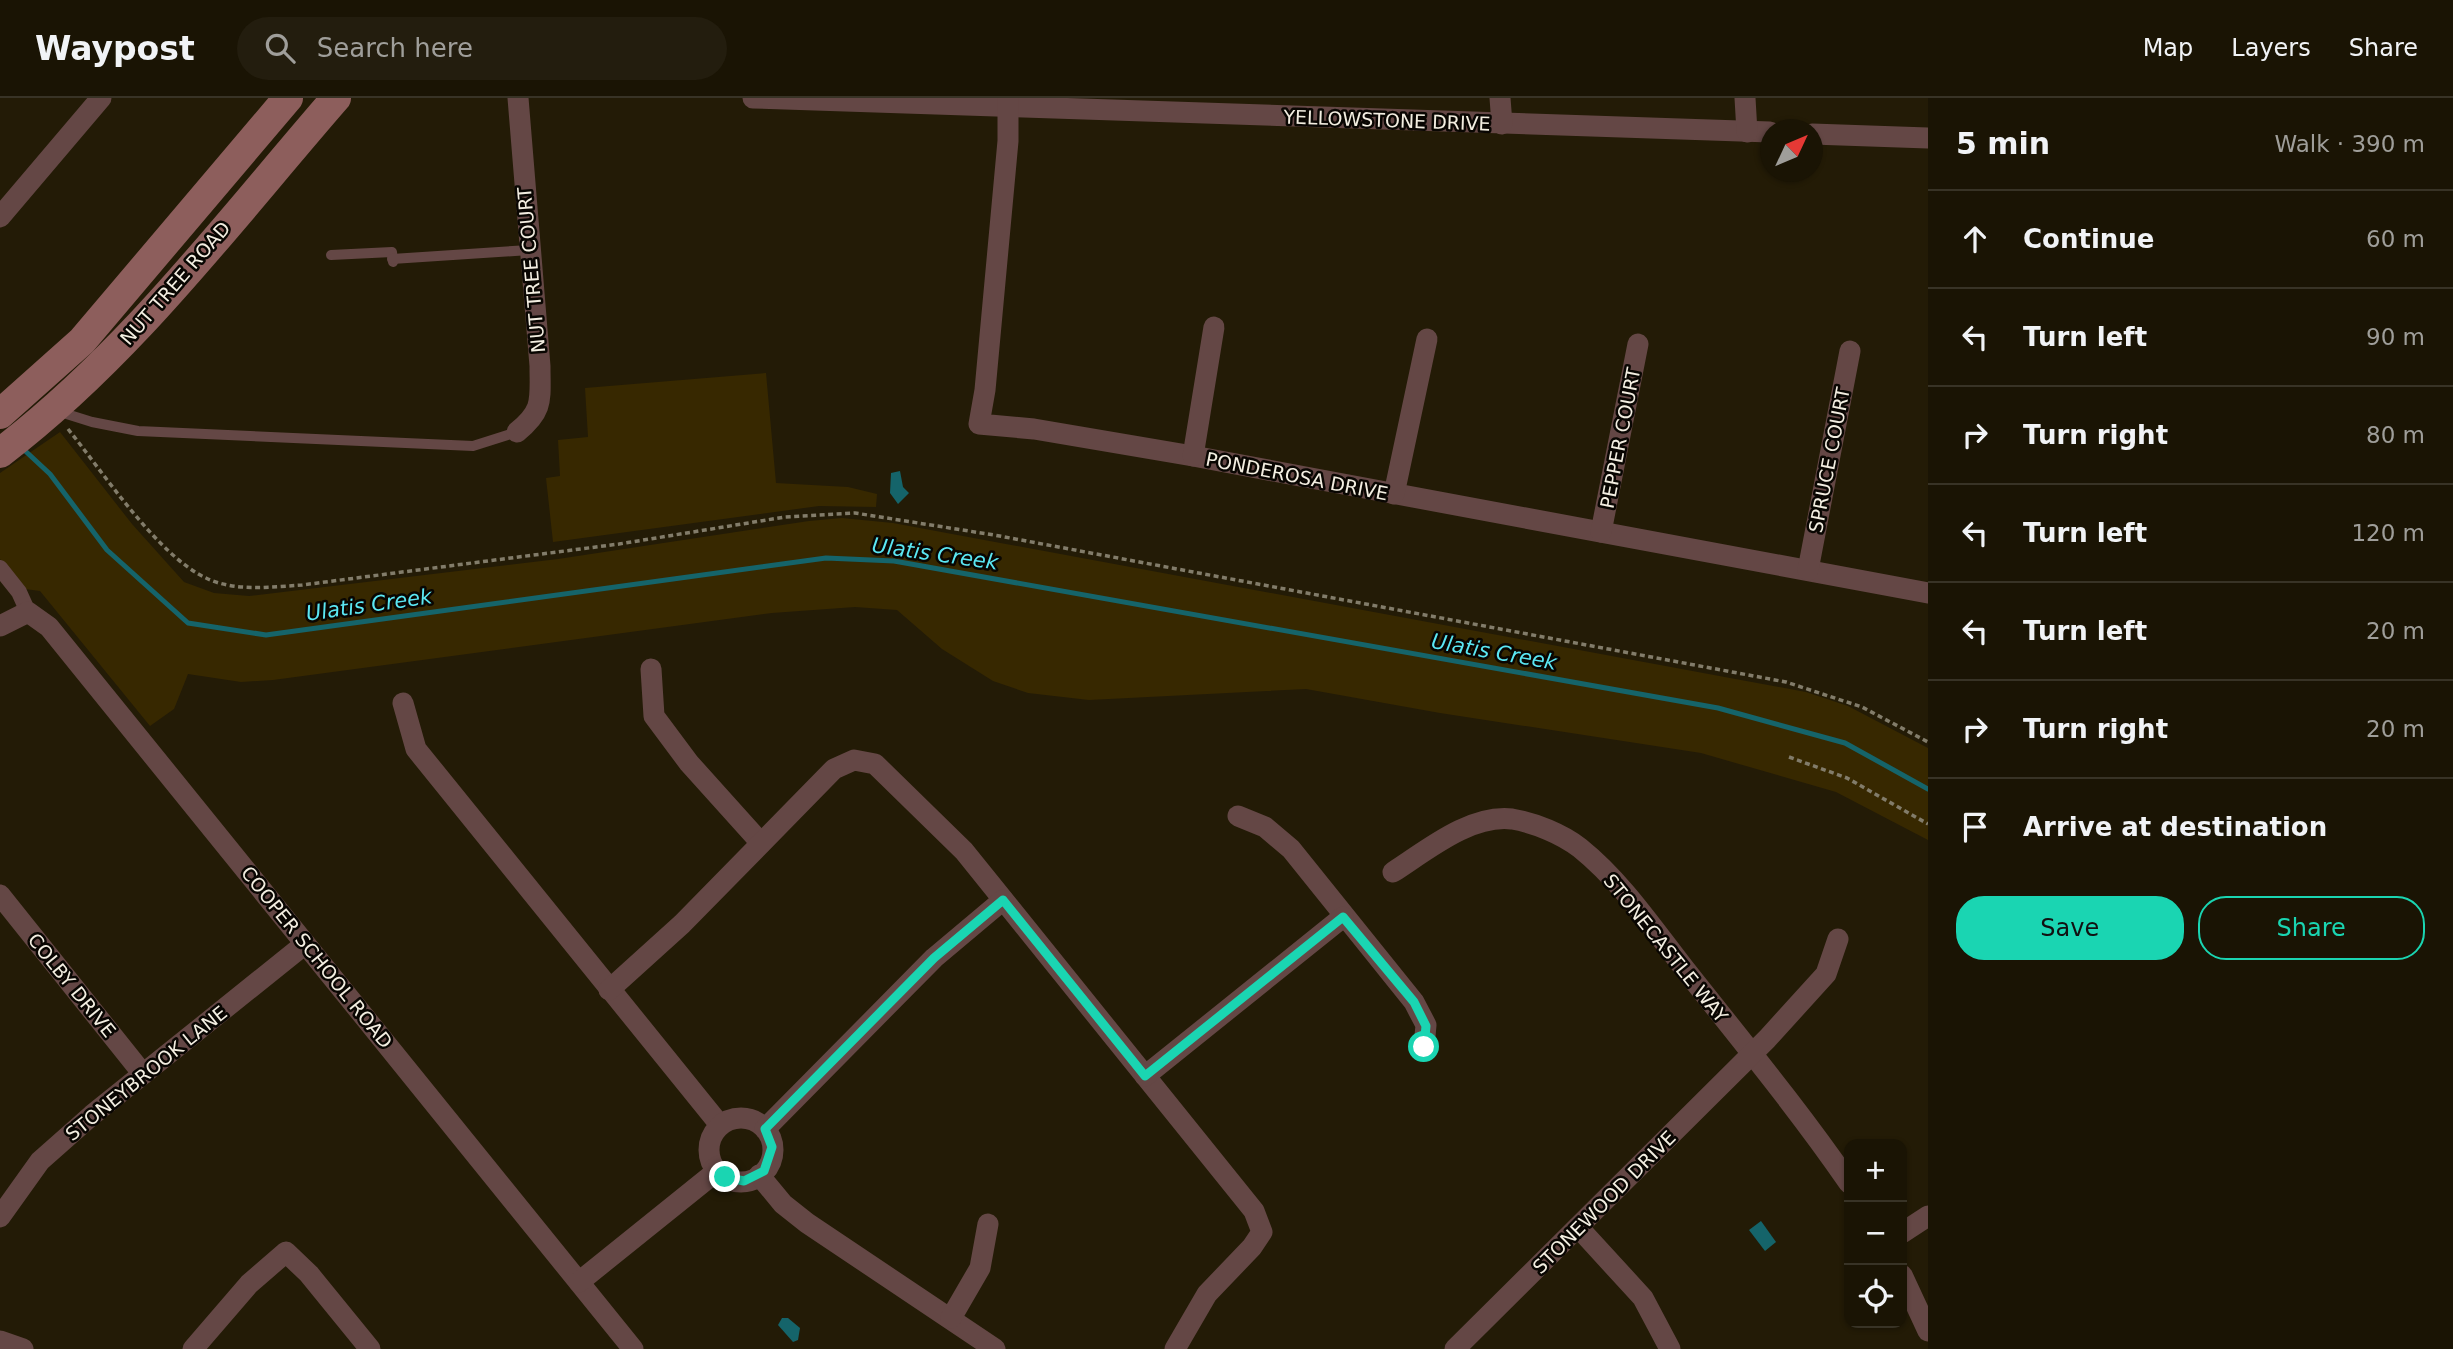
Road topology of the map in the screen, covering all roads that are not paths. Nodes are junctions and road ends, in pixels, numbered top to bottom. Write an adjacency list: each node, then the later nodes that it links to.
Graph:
1 (102, 98): 16 (street)
2 (288, 98): 23 (main road, NUT TREE ROAD)
3 (336, 98): 24 (main road, NUT TREE ROAD)
4 (518, 98): 17 (street, NUT TREE COURT)
5 (753, 98): 6 (street, YELLOWSTONE DRIVE)
6 (763, 98): 9 (street, YELLOWSTONE DRIVE)
7 (1500, 98): 11 (street)
8 (1745, 98): 12 (street)
9 (1009, 102): 10 (street, YELLOWSTONE DRIVE); 27 (street, PONDEROSA DRIVE)
10 (1254, 106): 11 (street, YELLOWSTONE DRIVE)
11 (1502, 124): 12 (street, YELLOWSTONE DRIVE)
12 (1747, 132): 13 (street, YELLOWSTONE DRIVE)
13 (1760, 132)
14 (1823, 134): 15 (street)
15 (1928, 138)
16 (0, 217)
17 (529, 250): 18 (lane); 25 (street, NUT TREE COURT)
18 (331, 255)
19 (1213, 327): 27 (street)
20 (1427, 339): 28 (street)
21 (1638, 344): 29 (street, PEPPER COURT)
22 (1850, 351): 31 (street, SPRUCE COURT)
23 (8, 409)
24 (50, 414): 25 (lane); 26 (main road, NUT TREE ROAD)
25 (517, 432)
26 (0, 453)
27 (1193, 456): 28 (street, PONDEROSA DRIVE)
28 (1394, 494): 29 (street, PONDEROSA DRIVE)
29 (1601, 532): 31 (street, PONDEROSA DRIVE)
30 (0, 568): 33 (street, COOPER SCHOOL ROAD)
31 (1808, 570): 32 (street, PONDEROSA DRIVE)
32 (1928, 593)
33 (28, 612): 34 (street); 44 (street, COOPER SCHOOL ROAD)
34 (0, 626)
35 (651, 669): 38 (street)
36 (403, 703): 45 (street)
37 (1238, 816): 42 (street)
38 (761, 843): 40 (street); 45 (street)
39 (1393, 872): 47 (street, STONECASTLE WAY)
40 (1003, 900): 49 (street); 51 (street)
41 (3, 904): 48 (street, COLBY DRIVE)
42 (1343, 917): 46 (street); 49 (street)
43 (1839, 939): 47 (street, STONEWOOD DRIVE)
44 (306, 944): 48 (street, STONEYBROOK LANE); 60 (street, COOPER SCHOOL ROAD)
45 (609, 989): 50 (street)
46 (1424, 1047)
47 (1752, 1054): 54 (street, STONECASTLE WAY); 58 (street, STONEWOOD DRIVE)
48 (143, 1074): 56 (street, STONEYBROOK LANE)
49 (1145, 1076): 70 (street)
50 (720, 1125): 51 (street); 52 (street)
51 (765, 1129): 53 (street)
52 (717, 1171): 53 (street); 60 (street)
53 (759, 1175): 62 (street)
54 (1844, 1176)
55 (1928, 1216): 59 (street)
56 (0, 1217)
57 (988, 1224): 62 (street)
58 (1578, 1227): 71 (street, STONEWOOD DRIVE); 72 (street)
59 (1907, 1230)
60 (579, 1282): 68 (street, COOPER SCHOOL ROAD)
61 (1907, 1286): 63 (street)
62 (951, 1318): 69 (street)
63 (1928, 1331)
64 (0, 1341): 65 (street)
65 (23, 1349)
66 (193, 1349): 67 (street)
67 (370, 1349)
68 (633, 1349)
69 (995, 1349)
70 (1175, 1349)
71 (1455, 1349)
72 (1670, 1349)

